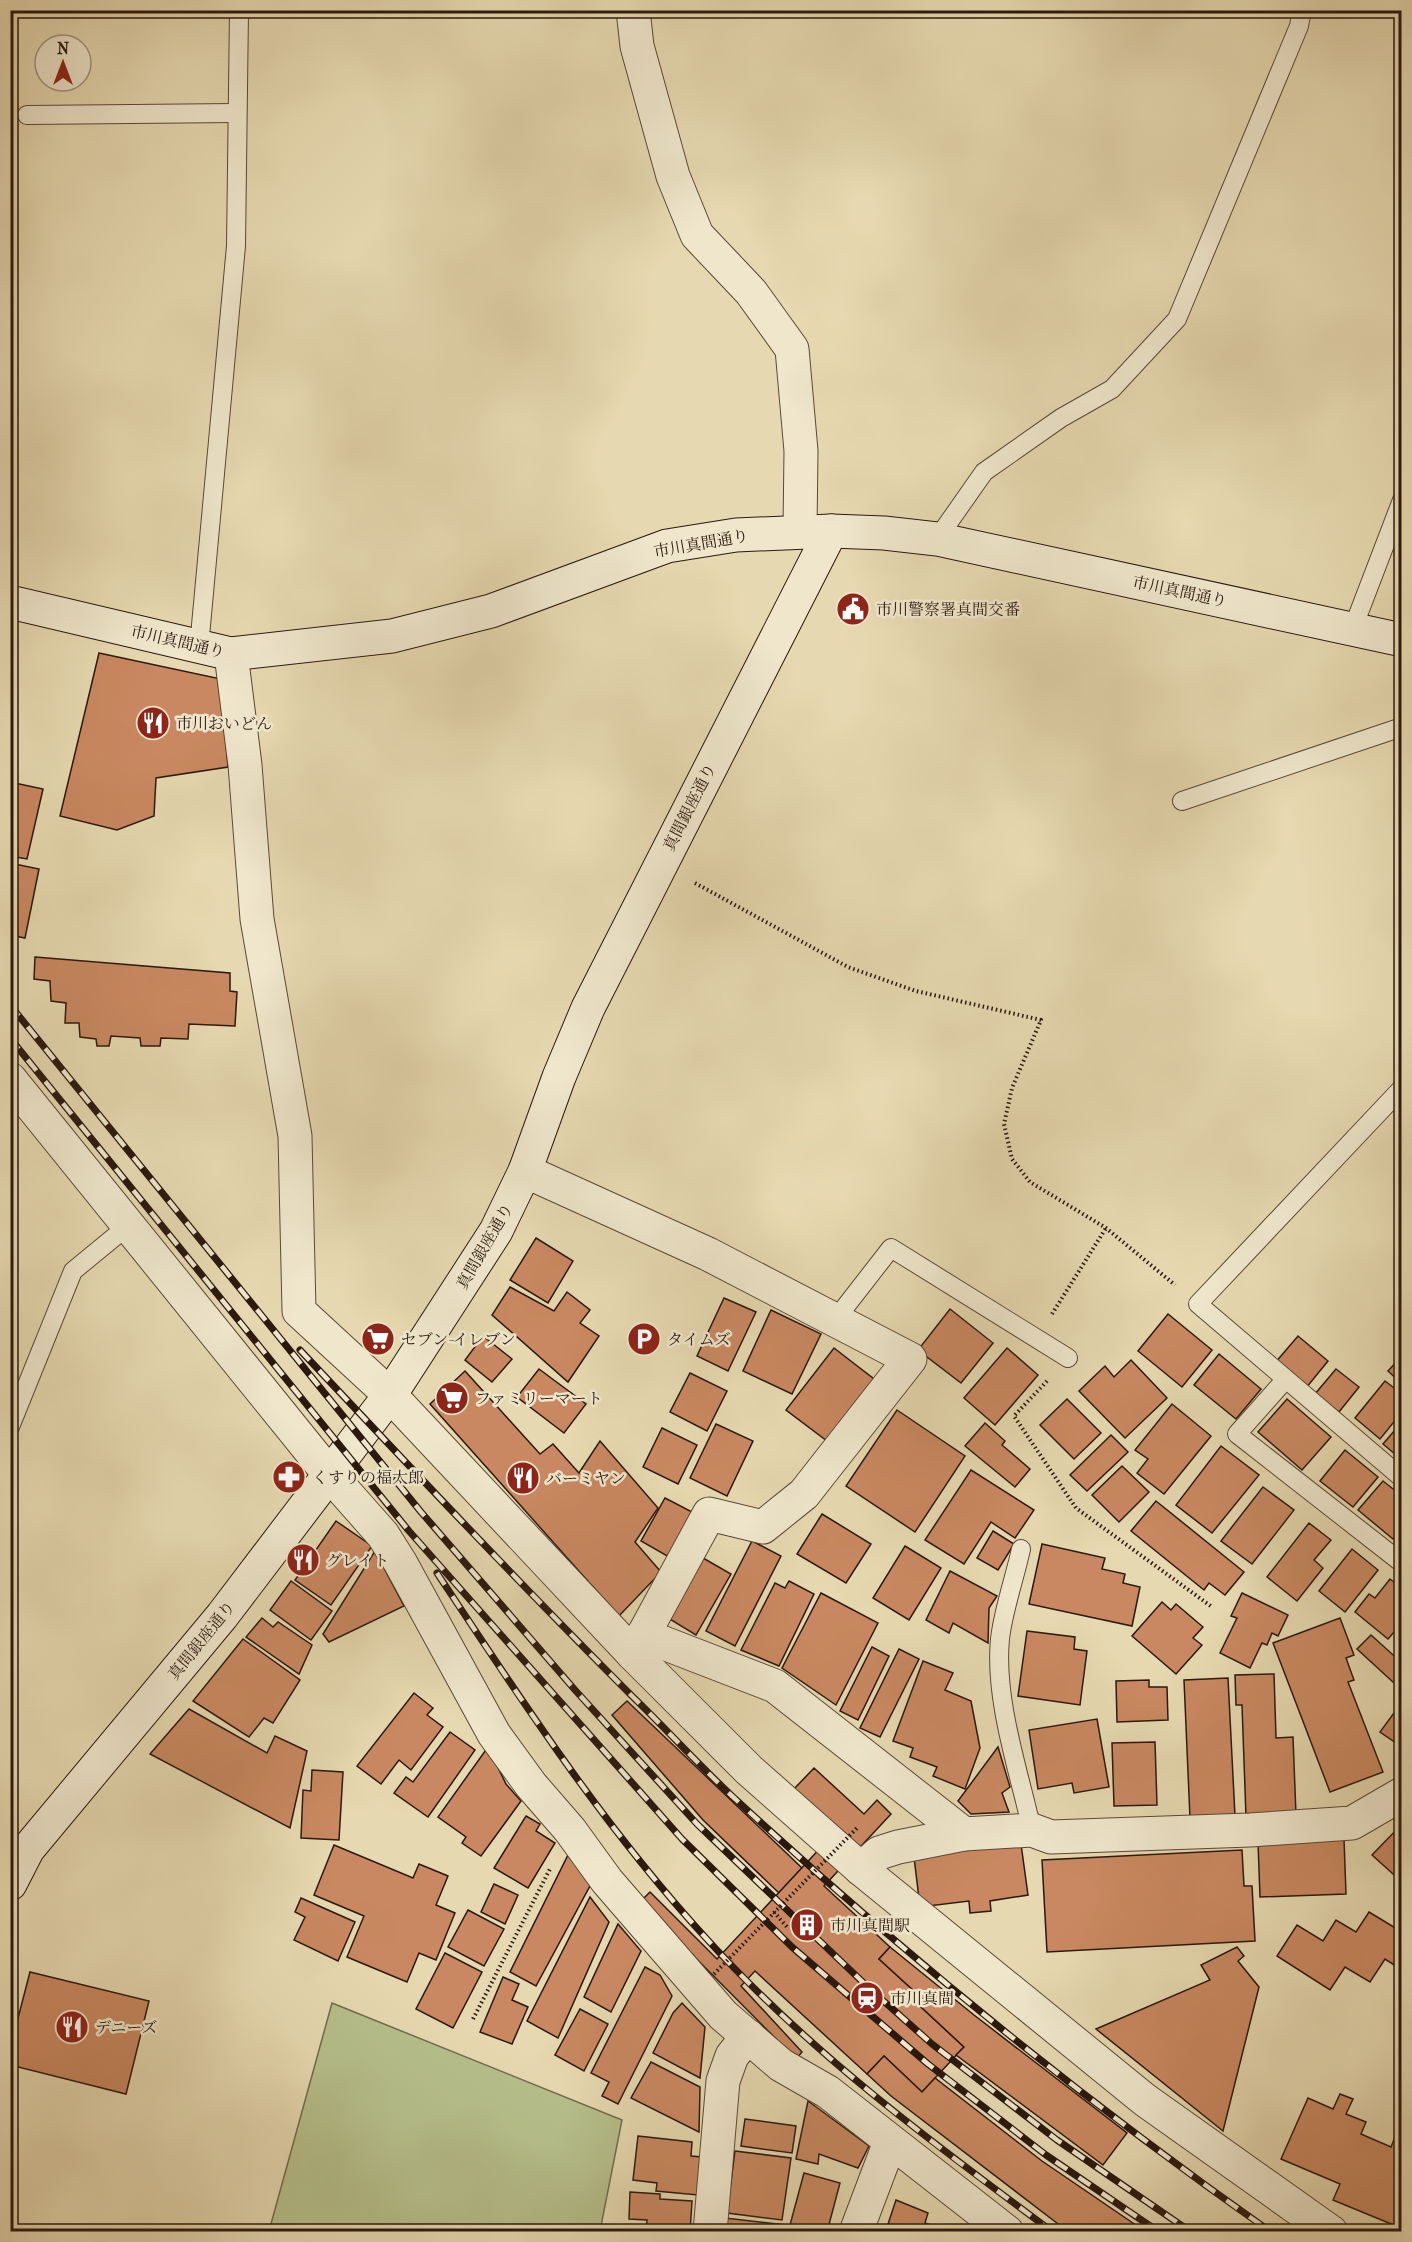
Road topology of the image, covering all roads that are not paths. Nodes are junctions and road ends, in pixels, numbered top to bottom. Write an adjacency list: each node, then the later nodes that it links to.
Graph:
1 (239, 10): 4 (lane)
2 (633, 10): 7 (street)
3 (1302, 10): 8 (lane)
4 (236, 113): 5 (lane); 12 (lane)
5 (27, 115)
6 (1401, 500): 10 (lane)
7 (816, 531): 8 (street, 市川真間通り); 13 (street, 市川真間通り); 18 (street, 真間銀座通り)
8 (937, 539): 10 (street, 市川真間通り)
9 (10, 602): 12 (street, 市川真間通り)
10 (1353, 628): 11 (street, 市川真間通り)
11 (1401, 640)
12 (199, 647): 13 (street, 市川真間通り)
13 (231, 654): 23 (street)
14 (1401, 728): 15 (lane)
15 (1182, 801)
16 (10, 1079): 19 (street)
17 (1401, 1088): 22 (lane)
18 (525, 1171): 20 (street); 23 (street, 真間銀座通り)
19 (129, 1225): 24 (lane); 25 (street)
20 (835, 1320): 21 (lane); 29 (street)
21 (1068, 1358)
22 (1285, 1380): 26 (lane); 28 (lane)
23 (390, 1395): 25 (street, 真間銀座通り); 29 (street)
24 (10, 1426)
25 (330, 1474): 34 (street, 真間銀座通り); 35 (street)
26 (1401, 1478)
27 (1021, 1549): 31 (lane)
28 (1401, 1563)
29 (638, 1644): 32 (street); 33 (street)
30 (1401, 1794): 31 (street)
31 (1032, 1830): 32 (street)
32 (964, 1834): 33 (street)
33 (861, 1869): 40 (street)
34 (10, 1884)
35 (748, 2036): 36 (street); 37 (street)
36 (890, 2142): 38 (street); 39 (street)
37 (710, 2232)
38 (856, 2232)
39 (1007, 2232)
40 (1331, 2232)

